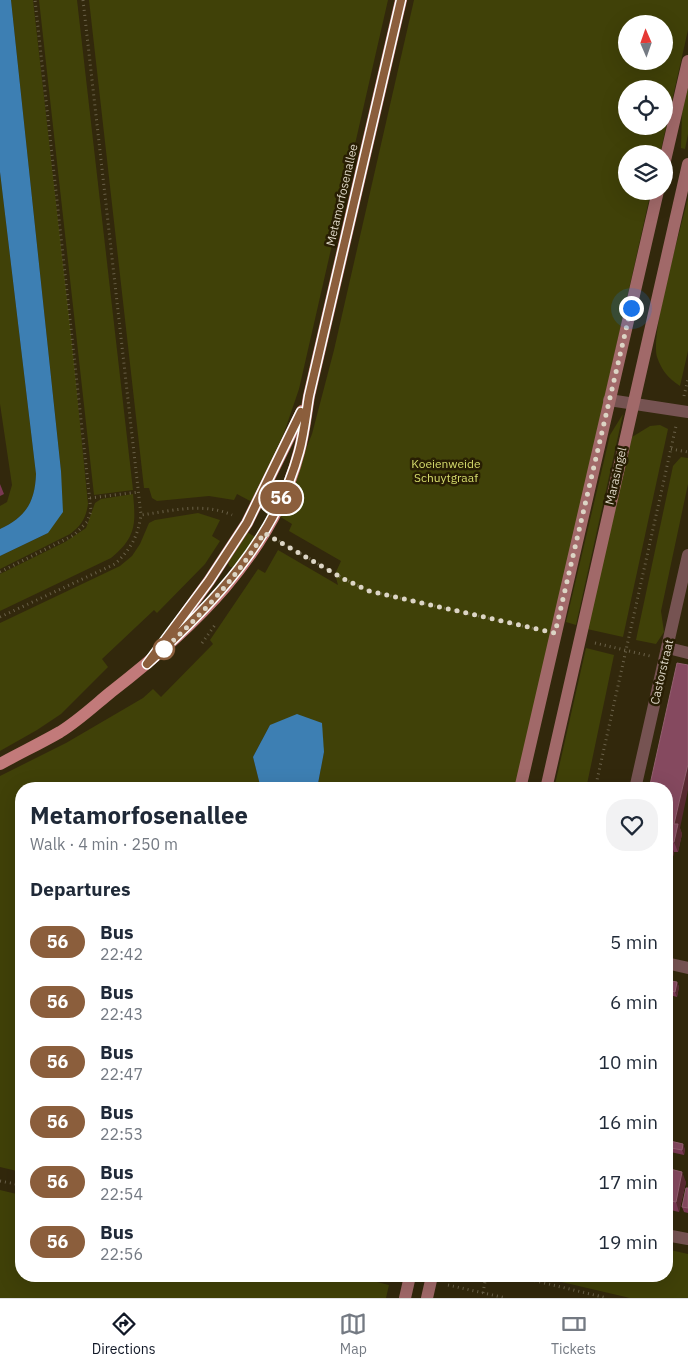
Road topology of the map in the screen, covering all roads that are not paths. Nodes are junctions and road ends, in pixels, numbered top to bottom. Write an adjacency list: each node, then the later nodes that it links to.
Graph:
1 (401, 0): 6 (main road, Metamorfosenallee)
2 (688, 61): 3 (street)
3 (669, 145)
4 (688, 164): 8 (street, Marasingel)
5 (656, 200): 7 (street, Marasingel)
6 (309, 396): 13 (main road, Metamorfosenallee); 13 (main road, Metamorfosenallee)
7 (609, 400): 8 (street); 15 (street, Marasingel)
8 (633, 405): 9 (street); 16 (street, Marasingel)
9 (684, 412)
10 (688, 555): 12 (street, Castorstraat)
11 (688, 653): 12 (street)
12 (666, 654): 17 (street, Castorstraat)
13 (147, 664): 14 (main road, Metamorfosenallee)
14 (0, 764)
15 (522, 782)
16 (548, 782)
17 (637, 782)
18 (673, 965): 19 (street)
19 (688, 968)
20 (673, 1236): 21 (street)
21 (688, 1240)
22 (409, 1282): 24 (street)
23 (431, 1282): 25 (street)
24 (405, 1298)
25 (427, 1298)

